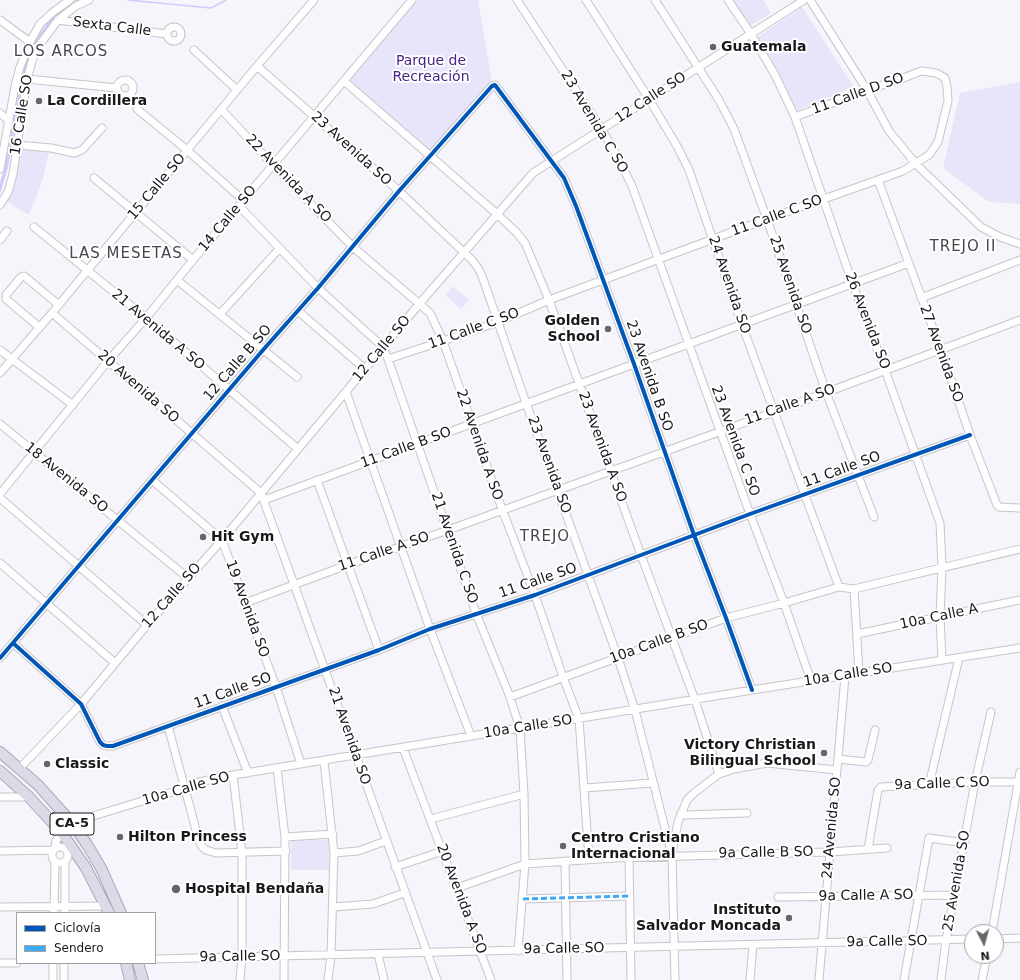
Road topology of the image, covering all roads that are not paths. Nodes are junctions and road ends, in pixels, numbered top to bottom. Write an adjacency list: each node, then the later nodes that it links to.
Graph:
1 (70, 0): 15 (street, 16 Calle SO)
2 (89, 0): 12 (street, 16 Calle SO)
3 (314, 0): 17 (street, 15 Calle SO)
4 (412, 0): 21 (street, 14 Calle SO)
5 (517, 0): 34 (street, 23 Avenida C SO)
6 (586, 0): 26 (street, 24 Avenida SO)
7 (655, 0): 18 (street, 25 Avenida SO)
8 (728, 0): 14 (street, 26 Avenida SO)
9 (804, 0): 14 (street, 12 Calle SO)
10 (810, 0): 25 (street)
11 (0, 20): 15 (street)
12 (58, 20): 13 (street, Sexta Calle); 20 (street, 16 Calle SO)
13 (167, 34)
14 (752, 34): 18 (street, 12 Calle SO); 31 (street, 26 Avenida SO)
15 (30, 42): 32 (street, 16 Calle SO)
16 (194, 50): 24 (street)
17 (257, 66): 24 (street, 15 Calle SO); 30 (street, 23 Avenida SO)
18 (698, 68): 26 (street, 12 Calle SO); 51 (street, 25 Avenida SO)
19 (921, 71): 25 (street, 11 Calle D SO); 39 (street, 11 Calle C SO)
20 (27, 79): 23 (street); 35 (street, 16 Calle SO)
21 (344, 81): 30 (street, 14 Calle SO); 37 (street)
22 (495, 85): 37 (street, 12 Calle B SO); 38 (street, 23 Avenida B SO)
23 (116, 88)
24 (236, 90): 28 (street, 15 Calle SO)
25 (867, 90): 31 (street, 11 Calle D SO); 39 (street)
26 (649, 99): 34 (street, 12 Calle SO); 54 (street, 24 Avenida SO)
27 (137, 109): 36 (street, 21 Avenida C SO)
28 (221, 109): 36 (street, 15 Calle SO); 40 (street, 22 Avenida A SO)
29 (0, 113): 32 (street)
30 (315, 116): 40 (street, 14 Calle SO); 45 (street, 23 Avenida SO)
31 (795, 117): 46 (street, 26 Avenida SO)
32 (9, 121): 41 (street, 16 Calle SO)
33 (102, 128): 35 (street)
34 (602, 130): 38 (street, 12 Calle SO); 61 (street, 23 Avenida C SO)
35 (17, 145): 42 (street, 16 Calle SO)
36 (187, 150): 47 (street, 21 Avenida C SO); 49 (street, 15 Calle SO)
37 (430, 156): 45 (street, 12 Calle B SO); 50 (street, 23 Avenida A SO)
38 (552, 161): 50 (street, 12 Calle SO); 66 (street, 23 Avenida B SO)
39 (916, 164): 44 (street, 11 Calle C SO); 56 (street)
40 (273, 165): 47 (street, 14 Calle SO); 57 (street, 22 Avenida A SO)
41 (1, 170): 42 (street)
42 (11, 174): 48 (street, 16 Calle SO)
43 (94, 178): 49 (street)
44 (878, 180): 46 (street, 11 Calle C SO); 63 (street, 27 Avenida SO)
45 (399, 192): 57 (street, 12 Calle B SO); 59 (street, 23 Avenida SO)
46 (822, 199): 51 (street, 11 Calle C SO); 67 (street, 26 Avenida SO)
47 (242, 204): 58 (street, 21 Avenida C SO); 60 (street, 14 Calle SO)
48 (0, 205)
49 (136, 212): 60 (street); 64 (street, 15 Calle SO)
50 (497, 214): 59 (street, 12 Calle SO); 70 (street, 23 Avenida A SO)
51 (767, 219): 54 (street, 11 Calle C SO); 73 (street, 25 Avenida SO)
52 (34, 227): 64 (street, 21 Avenida A SO)
53 (7, 231): 55 (street)
54 (713, 239): 61 (street, 11 Calle C SO); 80 (street, 24 Avenida SO)
55 (0, 240)
56 (1020, 244)
57 (353, 246): 68 (street, 12 Calle B SO); 71 (street, 22 Avenida A SO)
58 (279, 248): 68 (street, 21 Avenida C SO); 76 (street)
59 (464, 254): 71 (street, 12 Calle SO); 79 (street, 23 Avenida SO)
60 (193, 260): 65 (street, 14 Calle SO)
61 (659, 260): 66 (street, 11 Calle C SO); 83 (street, 23 Avenida C SO)
62 (1020, 260): 69 (street)
63 (909, 263): 67 (street, 11 Calle B SO); 69 (street, 27 Avenida SO)
64 (87, 271): 72 (street, 15 Calle SO); 77 (street, 21 Avenida A SO)
65 (177, 280): 76 (street); 77 (street, 14 Calle SO)
66 (604, 280): 70 (street, 11 Calle C SO); 91 (street, 23 Avenida B SO)
67 (853, 284): 73 (street, 11 Calle B SO); 93 (street, 26 Avenida SO)
68 (318, 288): 74 (street, 12 Calle B SO); 84 (street, 21 Avenida C SO)
69 (921, 298): 87 (street, 27 Avenida SO)
70 (549, 300): 79 (street, 11 Calle C SO); 96 (street, 23 Avenida A SO)
71 (420, 303): 82 (street, 22 Avenida A SO); 84 (street, 12 Calle SO)
72 (59, 304): 75 (street, 15 Calle SO); 81 (street)
73 (797, 304): 80 (street, 11 Calle B SO); 99 (street, 25 Avenida SO)
74 (298, 311): 86 (street, 12 Calle B SO); 92 (street)
75 (52, 313): 81 (street, 15 Calle SO); 90 (street, 20 Avenida SO)
76 (220, 314): 86 (street)
77 (146, 318): 90 (street, 14 Calle SO); 97 (street, 21 Avenida A SO)
78 (1020, 320): 87 (street, 11 Calle A SO)
79 (498, 322): 82 (street, 11 Calle C SO); 100 (street, 23 Avenida SO)
80 (742, 325): 83 (street, 11 Calle B SO); 102 (street, 24 Avenida SO)
81 (39, 327): 89 (street, 15 Calle SO)
82 (444, 341): 88 (street, 11 Calle C SO); 103 (street, 22 Avenida A SO)
83 (688, 344): 91 (street, 11 Calle B SO); 105 (street, 23 Avenida C SO)
84 (384, 347): 88 (street, 21 Avenida C SO); 92 (street, 12 Calle SO)
85 (0, 350): 89 (street)
86 (263, 350): 95 (street); 97 (street, 12 Calle B SO)
87 (941, 350): 93 (street, 11 Calle A SO); 107 (street, 27 Avenida SO)
88 (388, 359): 108 (street, 21 Avenida C SO)
89 (11, 360): 94 (street, 15 Calle SO); 101 (street)
90 (108, 361): 101 (street, 14 Calle SO); 106 (street, 20 Avenida SO)
91 (634, 364): 96 (street, 11 Calle B SO); 110 (street, 23 Avenida B SO)
92 (365, 369): 98 (street, 12 Calle SO)
93 (885, 370): 99 (street, 11 Calle A SO); 112 (street, 26 Avenida SO)
94 (0, 373)
95 (297, 377)
96 (579, 384): 100 (street, 11 Calle B SO); 114 (street, 23 Avenida A SO)
97 (230, 390): 106 (street, 12 Calle B SO); 109 (street, 21 Avenida A SO)
98 (346, 392): 109 (street, 12 Calle SO); 113 (street)
99 (826, 392): 102 (street, 11 Calle A SO); 115 (street, 25 Avenida SO)
100 (526, 403): 103 (street, 11 Calle B SO); 118 (street, 23 Avenida SO)
101 (73, 405): 111 (street, 14 Calle SO)
102 (774, 412): 105 (street, 11 Calle A SO); 121 (street, 24 Avenida SO)
103 (472, 423): 108 (street, 11 Calle B SO); 124 (street, 22 Avenida A SO)
104 (0, 424): 111 (street, 18 Avenida SO)
105 (720, 430): 110 (street, 11 Calle A SO); 125 (street, 23 Avenida C SO)
106 (192, 434): 116 (street, 12 Calle B SO); 120 (street, 20 Avenida SO)
107 (970, 435): 112 (street, 11 Calle SO); 123 (street, 27 Avenida SO)
108 (417, 444): 113 (street, 11 Calle B SO); 128 (street, 21 Avenida C SO)
109 (298, 449): 120 (street, 12 Calle SO)
110 (664, 450): 114 (street, 11 Calle A SO); 129 (street, 23 Avenida B SO)
111 (34, 452): 119 (street, 14 Calle SO); 127 (street, 18 Avenida SO)
112 (915, 454): 115 (street, 11 Calle SO); 137 (street, 26 Avenida SO)
113 (369, 461): 117 (street, 11 Calle B SO); 131 (street)
114 (611, 470): 118 (street, 11 Calle A SO); 133 (street, 23 Avenida A SO)
115 (858, 476): 121 (street, 11 Calle SO); 126 (street, 25 Avenida SO)
116 (152, 480): 127 (street, 12 Calle B SO); 130 (street, 19 Avenida SO)
117 (317, 480): 120 (street, 11 Calle B SO); 135 (street)
118 (558, 490): 124 (street, 11 Calle A SO); 138 (street, 23 Avenida SO)
119 (0, 494)
120 (262, 496): 130 (street, 12 Calle SO); 140 (street, 21 Avenida SO)
121 (804, 496): 125 (street, 11 Calle SO); 141 (street, 24 Avenida SO)
122 (0, 498): 136 (street)
123 (1020, 508)
124 (502, 509): 128 (street, 11 Calle A SO); 143 (street, 22 Avenida A SO)
125 (750, 514): 129 (street, 11 Calle SO); 146 (street, 23 Avenida C SO)
126 (874, 516)
127 (118, 521): 136 (street, 12 Calle B SO); 139 (street, 18 Avenida SO)
128 (448, 530): 131 (street, 11 Calle A SO); 148 (street, 21 Avenida C SO)
129 (694, 536): 133 (street, 11 Calle SO); 150 (street, 23 Avenida B SO)
130 (222, 540): 139 (street, 12 Calle SO); 145 (street, 19 Avenida SO)
131 (401, 547): 135 (street, 11 Calle A SO); 152 (street)
132 (1020, 549): 137 (street, 10a Calle B SO)
133 (641, 555): 138 (street, 11 Calle SO); 154 (street, 23 Avenida A SO)
134 (0, 564): 147 (street)
135 (347, 565): 140 (street, 11 Calle A SO); 157 (street)
136 (79, 566): 147 (street, 12 Calle B SO); 151 (street)
137 (942, 567): 142 (street, 10a Calle B SO); 149 (street, 26 Avenida SO)
138 (588, 575): 143 (street, 11 Calle SO); 159 (street, 23 Avenida SO)
139 (188, 578): 151 (street, 12 Calle SO)
140 (295, 584): 145 (street, 11 Calle A SO); 163 (street, 21 Avenida SO)
141 (839, 587): 142 (street, 10a Calle B SO); 146 (street, 10a Calle B SO)
142 (854, 589): 153 (street)
143 (535, 595): 148 (street, 11 Calle SO); 166 (street, 22 Avenida A SO)
144 (1020, 600): 149 (street, 10a Calle A)
145 (245, 603): 168 (street, 19 Avenida SO)
146 (784, 603): 150 (street, 10a Calle B SO); 167 (street, 23 Avenida C SO)
147 (47, 604): 155 (street, 12 Calle B SO); 162 (street)
148 (476, 614): 152 (street, 11 Calle SO); 170 (street, 21 Avenida C SO)
149 (940, 617): 153 (street, 10a Calle A); 161 (street, 26 Avenida SO)
150 (726, 618): 154 (street, 10a Calle B SO); 169 (street, 23 Avenida B SO)
151 (147, 624): 162 (street, 12 Calle SO)
152 (430, 629): 157 (street, 11 Calle SO); 180 (street)
153 (857, 634): 164 (street)
154 (672, 637): 159 (street, 10a Calle B SO); 171 (street, 23 Avenida A SO)
155 (13, 643): 158 (street, 12 Calle B SO); 172 (street)
156 (1020, 648): 160 (street, 10a Calle SO)
157 (379, 650): 163 (street, 11 Calle SO)
158 (0, 658)
159 (618, 658): 166 (street, 10a Calle B SO); 174 (street, 23 Avenida SO)
160 (959, 658): 161 (street, 10a Calle SO); 200 (street)
161 (942, 660): 164 (street, 10a Calle SO)
162 (115, 663): 172 (street, 12 Calle SO)
163 (325, 668): 168 (street, 11 Calle SO); 183 (street, 21 Avenida SO)
164 (859, 673): 165 (street, 10a Calle SO)
165 (845, 676): 167 (street, 10a Calle SO); 184 (street, 24 Avenida SO)
166 (563, 677): 170 (street, 10a Calle B SO); 176 (street, 22 Avenida A SO)
167 (811, 681): 169 (street, 10a Calle SO)
168 (276, 687): 173 (street, 11 Calle SO); 186 (street, 19 Avenida SO)
169 (752, 690): 171 (street, 10a Calle SO)
170 (510, 697): 178 (street, 21 Avenida C SO)
171 (695, 700): 174 (street, 10a Calle SO); 194 (street, 23 Avenida A SO)
172 (81, 704): 177 (street, 11 Calle SO); 188 (street, 12 Calle SO)
173 (222, 706): 177 (street, 11 Calle SO); 193 (street)
174 (635, 710): 176 (street, 10a Calle SO); 199 (street, 23 Avenida SO)
175 (991, 712): 197 (street, 25 Avenida SO)
176 (580, 719): 178 (street, 10a Calle SO); 202 (street, 22 Avenida A SO)
177 (168, 726): 201 (street)
178 (520, 729): 180 (street, 10a Calle SO); 203 (street, 21 Avenida C SO)
179 (875, 730): 184 (street)
180 (471, 736): 181 (street, 10a Calle SO)
181 (403, 748): 183 (street, 10a Calle SO); 208 (street)
182 (0, 752): 188 (highway, CA-5)
183 (355, 756): 185 (street, 10a Calle SO); 213 (street, 21 Avenida SO)
184 (838, 759): 190 (street, 24 Avenida SO)
185 (324, 761): 186 (street, 10a Calle SO); 211 (street)
186 (301, 764): 189 (street, 10a Calle SO)
187 (0, 766): 196 (highway)
188 (20, 768): 209 (highway, CA-5)
189 (277, 768): 193 (street, 10a Calle SO); 212 (street)
190 (837, 770): 194 (street); 223 (street, 24 Avenida SO)
191 (0, 771): 196 (highway, CA-5)
192 (1020, 772): 198 (street)
193 (248, 773): 195 (street, 10a Calle SO)
194 (719, 774): 206 (street)
195 (233, 775): 201 (street, 10a Calle SO); 222 (street)
196 (11, 779): 205 (highway, CA-5)
197 (975, 782): 198 (street, 9a Calle C SO); 200 (street, 9a Calle C SO); 214 (street, 25 Avenida SO)
198 (1019, 782): 248 (street)
199 (653, 783): 202 (street); 225 (street, 23 Avenida SO)
200 (929, 785): 217 (street, 9a Calle C SO)
201 (185, 788): 209 (street, 10a Calle SO); 222 (street)
202 (585, 788): 227 (street, 22 Avenida A SO)
203 (524, 794): 208 (street); 231 (street, 21 Avenida C SO)
204 (0, 797): 205 (street)
205 (29, 797): 210 (highway, CA-5)
206 (681, 813): 207 (street); 225 (street)
207 (747, 813)
208 (431, 819): 221 (street, 20 Avenida A SO)
209 (73, 824): 210 (street, 10a Calle SO); 247 (highway, CA-5)
210 (62, 833): 216 (street, 10a Calle SO); 218 (highway, CA-5)
211 (333, 834): 212 (street); 224 (street)
212 (285, 837): 220 (street)
213 (386, 841): 224 (street); 232 (street, 21 Avenida SO)
214 (964, 843): 235 (street, 25 Avenida SO); 237 (street)
215 (887, 848): 217 (street, 9a Calle B SO)
216 (54, 849): 218 (street); 219 (street); 230 (street)
217 (868, 849): 223 (street, 9a Calle B SO)
218 (70, 850): 228 (street); 244 (highway, CA-5)
219 (0, 851)
220 (286, 851): 222 (street); 264 (street)
221 (443, 851): 232 (street); 233 (street, 20 Avenida A SO)
222 (242, 852): 265 (street)
223 (830, 852): 225 (street, 9a Calle B SO); 239 (street, 24 Avenida SO)
224 (334, 853): 243 (street)
225 (672, 856): 226 (street, 9a Calle B SO); 256 (street, 23 Avenida SO)
226 (628, 857): 227 (street, 9a Calle B SO); 236 (street)
227 (589, 859): 229 (street, 9a Calle B SO)
228 (65, 861): 230 (street); 246 (street)
229 (565, 861): 231 (street, 9a Calle B SO); 240 (street)
230 (55, 862): 245 (street)
231 (525, 864): 233 (street, 9a Calle B SO); 241 (street, 21 Avenida C SO)
232 (395, 867): 234 (street, 21 Avenida SO)
233 (457, 888): 260 (street, 20 Avenida A SO)
234 (404, 892): 243 (street); 261 (street, 21 Avenida SO)
235 (955, 895): 237 (street, 9a Calle A SO); 251 (street, 25 Avenida SO)
236 (629, 896): 240 (street); 257 (street)
237 (919, 896): 239 (street, 9a Calle A SO); 253 (street)
238 (778, 897): 239 (street, 9a Calle A SO)
239 (826, 897): 254 (street, 24 Avenida SO)
240 (566, 898): 241 (street); 258 (street)
241 (523, 899): 259 (street, 21 Avenida C SO)
242 (0, 907): 245 (street)
243 (333, 907): 263 (street)
244 (107, 909): 246 (street)
245 (54, 910): 246 (street)
246 (65, 910)
247 (121, 912)
248 (993, 924)
249 (1020, 938): 250 (street)
250 (1004, 939)
251 (946, 940): 252 (street, 9a Calle SO); 253 (street, 9a Calle SO); 290 (street, 25 Avenida SO)
252 (964, 940)
253 (911, 942): 254 (street, 9a Calle SO); 289 (street)
254 (822, 943): 255 (street, 9a Calle SO); 288 (street, 24 Avenida SO)
255 (753, 945): 256 (street, 9a Calle SO); 287 (street)
256 (674, 947): 257 (street, 9a Calle SO); 286 (street, 23 Avenida SO)
257 (629, 948): 258 (street, 9a Calle SO); 285 (street)
258 (567, 949): 259 (street, 9a Calle SO); 284 (street)
259 (518, 950): 260 (street, 9a Calle SO)
260 (480, 951): 261 (street, 9a Calle SO); 283 (street, 20 Avenida A SO)
261 (427, 953): 262 (street, 9a Calle SO); 282 (street, 21 Avenida SO)
262 (378, 954): 263 (street, 9a Calle SO); 281 (street)
263 (331, 955): 264 (street, 9a Calle SO); 280 (street)
264 (285, 956): 265 (street, 9a Calle SO); 279 (street)
265 (242, 957): 266 (street, 9a Calle SO); 278 (street)
266 (156, 959)
267 (16, 962): 268 (street)
268 (0, 963)
269 (53, 964): 274 (street)
270 (64, 964): 275 (street)
271 (126, 964): 276 (highway)
272 (138, 964): 277 (highway)
273 (985, 964): 291 (street)
274 (53, 980)
275 (64, 980)
276 (130, 980)
277 (143, 980)
278 (240, 980)
279 (284, 980)
280 (328, 980)
281 (384, 980)
282 (437, 980)
283 (491, 980)
284 (567, 980)
285 (631, 980)
286 (675, 980)
287 (750, 980)
288 (819, 980)
289 (904, 980)
290 (941, 980)
291 (982, 980)

